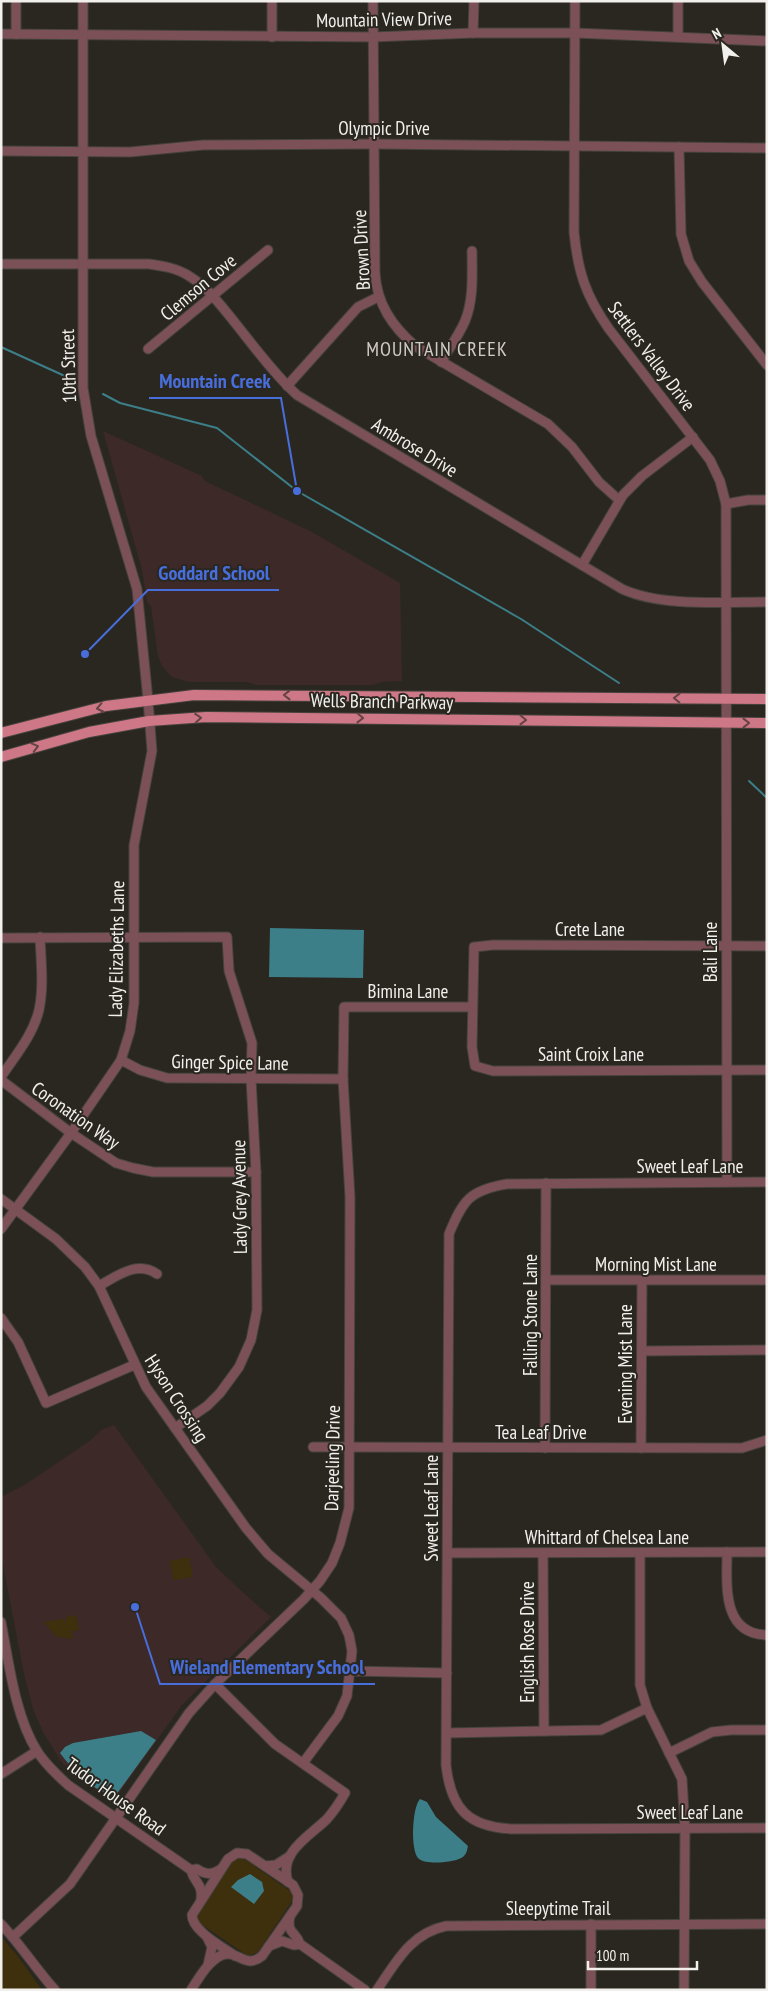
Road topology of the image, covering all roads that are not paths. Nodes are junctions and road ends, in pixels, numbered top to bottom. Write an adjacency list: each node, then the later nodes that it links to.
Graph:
1 (16, 1): 11 (street)
2 (83, 1): 12 (street, 10th Street)
3 (272, 1): 14 (street)
4 (373, 1): 15 (street, Brown Drive)
5 (474, 1): 8 (street)
6 (575, 1): 9 (street, Settlers Valley Drive)
7 (678, 1): 13 (street)
8 (473, 33): 9 (street, Mountain View Drive); 15 (street, Mountain View Drive)
9 (575, 33): 13 (street, Mountain View Drive); 18 (street, Settlers Valley Drive)
10 (1, 34): 11 (street, Mountain View Drive)
11 (16, 34): 12 (street, Mountain View Drive)
12 (83, 35): 14 (street, Mountain View Drive); 22 (street, 10th Street)
13 (678, 36): 16 (street, Mountain View Drive)
14 (272, 37): 15 (street, Mountain View Drive)
15 (373, 38): 17 (street, Brown Drive)
16 (767, 41)
17 (374, 144): 18 (street, Olympic Drive); 22 (street, Olympic Drive); 28 (street, Brown Drive)
18 (575, 146): 19 (street, Olympic Drive); 33 (street, Settlers Valley Drive)
19 (679, 147): 20 (street, Olympic Drive); 31 (street)
20 (767, 148)
21 (1, 151): 22 (street, Olympic Drive)
22 (83, 152): 25 (street, 10th Street)
23 (268, 250): 27 (street, Clemson Cove)
24 (472, 251): 30 (street)
25 (83, 263): 26 (street, Ambrose Drive); 27 (street, Ambrose Drive); 42 (street, 10th Street)
26 (1, 264)
27 (212, 295): 29 (street, Clemson Cove); 32 (street, Ambrose Drive)
28 (378, 297): 30 (street, Brown Drive); 32 (street)
29 (148, 349)
30 (441, 362): 34 (street, Brown Drive)
31 (767, 366)
32 (287, 386): 37 (street, Ambrose Drive)
33 (692, 437): 34 (street); 36 (street, Settlers Valley Drive)
34 (619, 500): 37 (street)
35 (767, 500): 36 (street)
36 (726, 504): 38 (street, Settlers Valley Drive)
37 (582, 565): 38 (street, Ambrose Drive)
38 (727, 602): 39 (street, Ambrose Drive); 40 (street, Settlers Valley Drive)
39 (767, 602)
40 (726, 698): 41 (main road, Wells Branch Parkway); 42 (main road, Wells Branch Parkway, one-way to 42); 44 (street, Settlers Valley Drive)
41 (767, 699)
42 (148, 700): 43 (street, 10th Street); 46 (main road, Wells Branch Parkway, one-way to 46)
43 (149, 721): 44 (main road, Wells Branch Parkway, one-way to 44); 47 (main road, Wells Branch Parkway, one-way to 43); 49 (street, Lady Elizabeths Lane)
44 (726, 723): 45 (main road, Wells Branch Parkway, one-way to 45); 51 (street, Bali Lane)
45 (767, 723)
46 (1, 733)
47 (1, 756)
48 (40, 937): 49 (street); 50 (street); 58 (street)
49 (135, 937): 55 (street, Lady Elizabeths Lane); 59 (street, Lady Grey Avenue)
50 (1, 938)
51 (726, 946): 52 (street, Crete Lane); 54 (street, Crete Lane); 56 (street, Bali Lane)
52 (767, 946)
53 (344, 1007): 54 (street, Bimina Lane); 60 (street, Darjeeling Drive)
54 (472, 1007): 56 (street, Saint Croix Lane)
55 (121, 1060): 59 (street, Ginger Spice Lane); 61 (street, Lady Elizabeths Lane)
56 (727, 1070): 57 (street, Saint Croix Lane); 63 (street, Bali Lane)
57 (767, 1070)
58 (1, 1079): 61 (street, Coronation Way)
59 (251, 1079): 60 (street, Ginger Spice Lane); 62 (street, Lady Grey Avenue)
60 (343, 1079): 81 (street, Darjeeling Drive)
61 (71, 1133): 62 (street, Coronation Way); 67 (street, Lady Elizabeths Lane)
62 (256, 1172): 78 (street, Lady Grey Avenue)
63 (727, 1182): 64 (street, Sweet Leaf Lane); 65 (street, Sweet Leaf Lane)
64 (767, 1182)
65 (546, 1183): 70 (street, Falling Stone Lane); 82 (street, Sweet Leaf Lane)
66 (1, 1199): 67 (street, Hyson Crossing)
67 (15, 1209): 68 (street, Lady Elizabeths Lane); 73 (street, Hyson Crossing)
68 (1, 1229)
69 (156, 1274): 73 (street)
70 (546, 1280): 71 (street, Morning Mist Lane); 83 (street, Falling Stone Lane)
71 (642, 1280): 72 (street, Morning Mist Lane); 76 (street, Evening Mist Lane)
72 (767, 1280)
73 (99, 1286): 77 (street, Hyson Crossing)
74 (1, 1318): 77 (street)
75 (767, 1350): 76 (street)
76 (642, 1351): 84 (street, Evening Mist Lane)
77 (134, 1365): 78 (street, Hyson Crossing)
78 (175, 1428): 90 (street, Hyson Crossing)
79 (767, 1440): 84 (street, Tea Leaf Drive)
80 (314, 1447): 81 (street, Tea Leaf Drive)
81 (350, 1447): 82 (street, Tea Leaf Drive); 90 (street, Darjeeling Drive)
82 (448, 1448): 83 (street, Tea Leaf Drive); 87 (street, Sweet Leaf Lane)
83 (545, 1448): 84 (street, Tea Leaf Drive)
84 (641, 1448)
85 (727, 1552): 86 (street, Whittard of Chelsea Lane); 88 (street, Whittard of Chelsea Lane); 92 (street)
86 (767, 1552)
87 (448, 1553): 89 (street, Whittard of Chelsea Lane); 95 (street, Sweet Leaf Lane)
88 (640, 1553): 89 (street, Whittard of Chelsea Lane); 97 (street)
89 (543, 1554): 99 (street, English Rose Drive)
90 (313, 1590): 94 (street, Hyson Crossing); 96 (street, Darjeeling Drive)
91 (1, 1622): 93 (street, Tudor House Road)
92 (767, 1635)
93 (3, 1640): 101 (street, Tudor House Road)
94 (351, 1671): 95 (street); 103 (street, Hyson Crossing)
95 (447, 1673): 100 (street, Sweet Leaf Lane)
96 (215, 1684): 103 (street); 105 (street, Darjeeling Drive)
97 (647, 1708): 99 (street); 102 (street)
98 (767, 1730): 102 (street)
99 (544, 1731): 100 (street)
100 (447, 1733): 106 (street, Sweet Leaf Lane)
101 (37, 1751): 104 (street); 105 (street, Tudor House Road)
102 (670, 1753): 106 (street)
103 (303, 1763): 108 (street)
104 (1, 1774)
105 (116, 1819): 111 (street, Tudor House Road); 120 (street, Darjeeling Drive)
106 (685, 1828): 107 (street, Sweet Leaf Lane); 117 (street)
107 (767, 1828)
108 (290, 1856): 109 (street); 112 (street)
109 (265, 1866): 110 (street); 112 (street)
110 (223, 1868): 111 (street, Tudor House Road); 113 (street)
111 (191, 1870): 113 (street)
112 (288, 1882): 114 (street)
113 (201, 1899): 119 (street)
114 (290, 1916): 121 (street); 122 (street)
115 (1, 1924): 120 (street)
116 (591, 1924): 117 (street, Sleepytime Trail); 128 (street, Sleepytime Trail); 129 (street)
117 (684, 1924): 118 (street, Sleepytime Trail); 130 (street)
118 (767, 1924)
119 (205, 1934): 123 (street); 124 (street)
120 (13, 1937): 125 (street)
121 (300, 1944): 122 (street); 127 (street)
122 (269, 1946): 123 (street)
123 (235, 1956): 124 (street)
124 (208, 1965): 126 (street)
125 (55, 1990)
126 (191, 1990)
127 (365, 1990)
128 (377, 1990)
129 (592, 1990)
130 (684, 1990)

